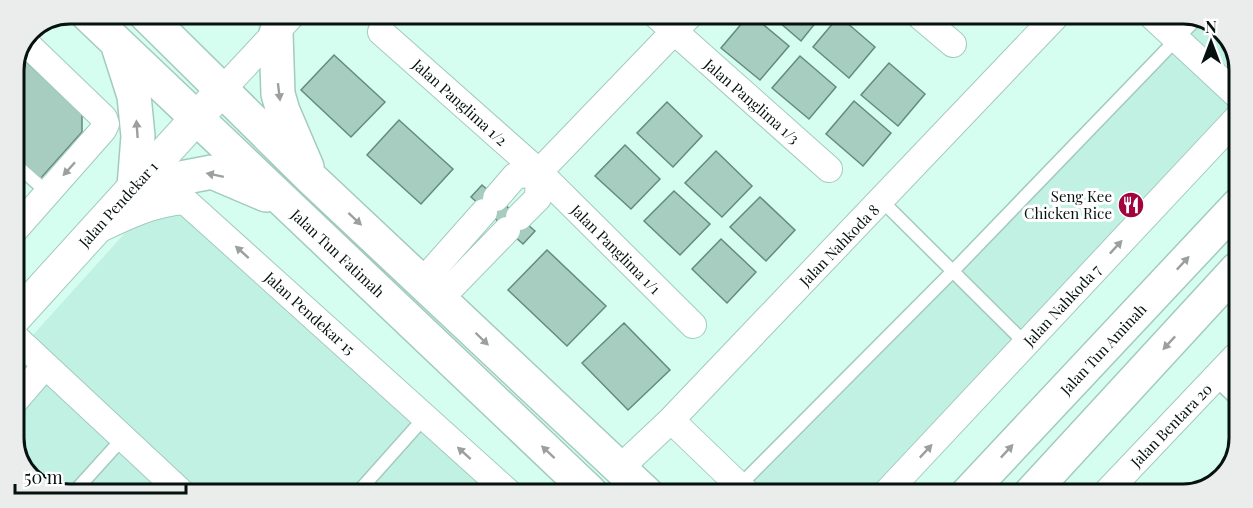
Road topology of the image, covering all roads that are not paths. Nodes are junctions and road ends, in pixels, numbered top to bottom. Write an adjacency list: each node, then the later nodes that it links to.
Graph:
1 (98, 24): 13 (main road, Jalan Tun Fatimah)
2 (155, 24): 17 (main road)
3 (277, 24): 17 (street)
4 (279, 24): 23 (main road, one-way to 23)
5 (670, 24): 22 (street)
6 (676, 24): 20 (street, Jalan Panglima 1/3)
7 (929, 24): 14 (street)
8 (1048, 24): 26 (street, Jalan Nahkoda 8)
9 (1160, 24): 12 (street)
10 (1191, 24): 12 (lane)
11 (381, 32): 22 (street, Jalan Panglima 1/2)
12 (1177, 39): 16 (street); 31 (lane)
13 (117, 42): 18 (main road, Jalan Tun Fatimah); 24 (main road, one-way to 13)
14 (953, 44)
15 (30, 47): 25 (street, one-way to 25)
16 (1229, 88)
17 (222, 90): 18 (street, Jalan Pendekar 1); 23 (main road)
18 (197, 117): 24 (street, Jalan Pendekar 1); 27 (main road, Jalan Tun Fatimah)
19 (1229, 127): 36 (street, Jalan Nahkoda 7, one-way to 19)
20 (829, 170)
21 (24, 172): 25 (lane)
22 (539, 172): 33 (street); 33 (street); 35 (street, Jalan Panglima 1/1)
23 (312, 179): 33 (main road, one-way to 33)
24 (134, 187): 27 (main road, one-way to 24); 30 (street, Jalan Pendekar 1)
25 (48, 193): 29 (street)
26 (881, 200): 31 (lane); 45 (street, Jalan Nahkoda 8)
27 (288, 206): 42 (main road, Jalan Tun Fatimah)
28 (1229, 215): 57 (main road, Jalan Tun Aminah, one-way to 28)
29 (24, 220)
30 (93, 232): 34 (street, Jalan Pendekar 1); 44 (street, Jalan Pendekar 15, one-way to 30)
31 (952, 272): 36 (lane); 55 (lane)
32 (1229, 278): 58 (main road, one-way to 58)
33 (431, 290): 42 (main road); 47 (main road, one-way to 47)
34 (24, 308)
35 (693, 325)
36 (1026, 344): 56 (street, Jalan Nahkoda 7, one-way to 36)
37 (24, 346): 39 (street)
38 (1229, 364): 40 (street, Jalan Bentara 20)
39 (45, 366): 41 (street); 46 (street)
40 (1215, 379): 43 (lane); 59 (street, Jalan Bentara 20)
41 (24, 390)
42 (483, 391): 52 (main road, Jalan Tun Fatimah, one-way to 42)
43 (1229, 392)
44 (425, 417): 50 (lane); 51 (street, Jalan Pendekar 15, one-way to 44)
45 (671, 420): 47 (street, Jalan Nahkoda 8); 54 (street)
46 (123, 438): 48 (lane); 49 (street)
47 (619, 469): 53 (main road)
48 (81, 484)
49 (172, 484)
50 (365, 484)
51 (499, 484)
52 (582, 484)
53 (637, 484)
54 (738, 484)
55 (748, 484)
56 (894, 484)
57 (976, 484)
58 (1039, 484)
59 (1115, 484)

